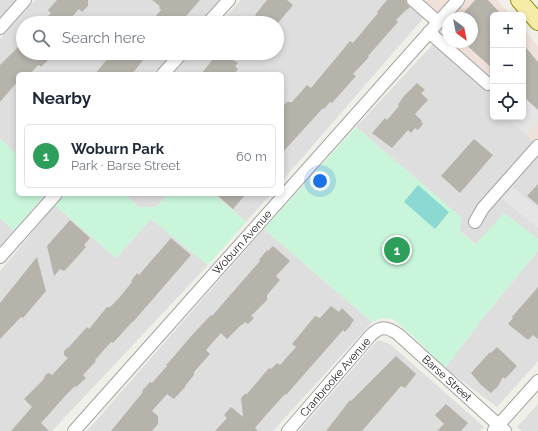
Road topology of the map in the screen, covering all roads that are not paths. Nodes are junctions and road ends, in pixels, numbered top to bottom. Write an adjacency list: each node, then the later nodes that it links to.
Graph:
1 (25, 0): 9 (street)
2 (229, 0): 6 (street)
3 (413, 0): 7 (street)
4 (458, 0): 7 (street, Woburn Avenue)
5 (519, 0): 8 (main road)
6 (214, 16)
7 (438, 22): 10 (street, Woburn Avenue)
8 (538, 22)
9 (0, 28)
10 (429, 32): 13 (street); 15 (street, Woburn Avenue)
11 (176, 60): 12 (street)
12 (165, 72)
13 (488, 84)
14 (538, 146): 18 (street)
15 (284, 195)
16 (54, 196): 19 (street)
17 (283, 196): 23 (street, Woburn Avenue)
18 (475, 222)
19 (0, 257)
20 (385, 328): 22 (street, Barse Street); 24 (street, Cranbrooke Avenue)
21 (538, 381): 22 (street)
22 (499, 429)
23 (74, 431)
24 (288, 431)

